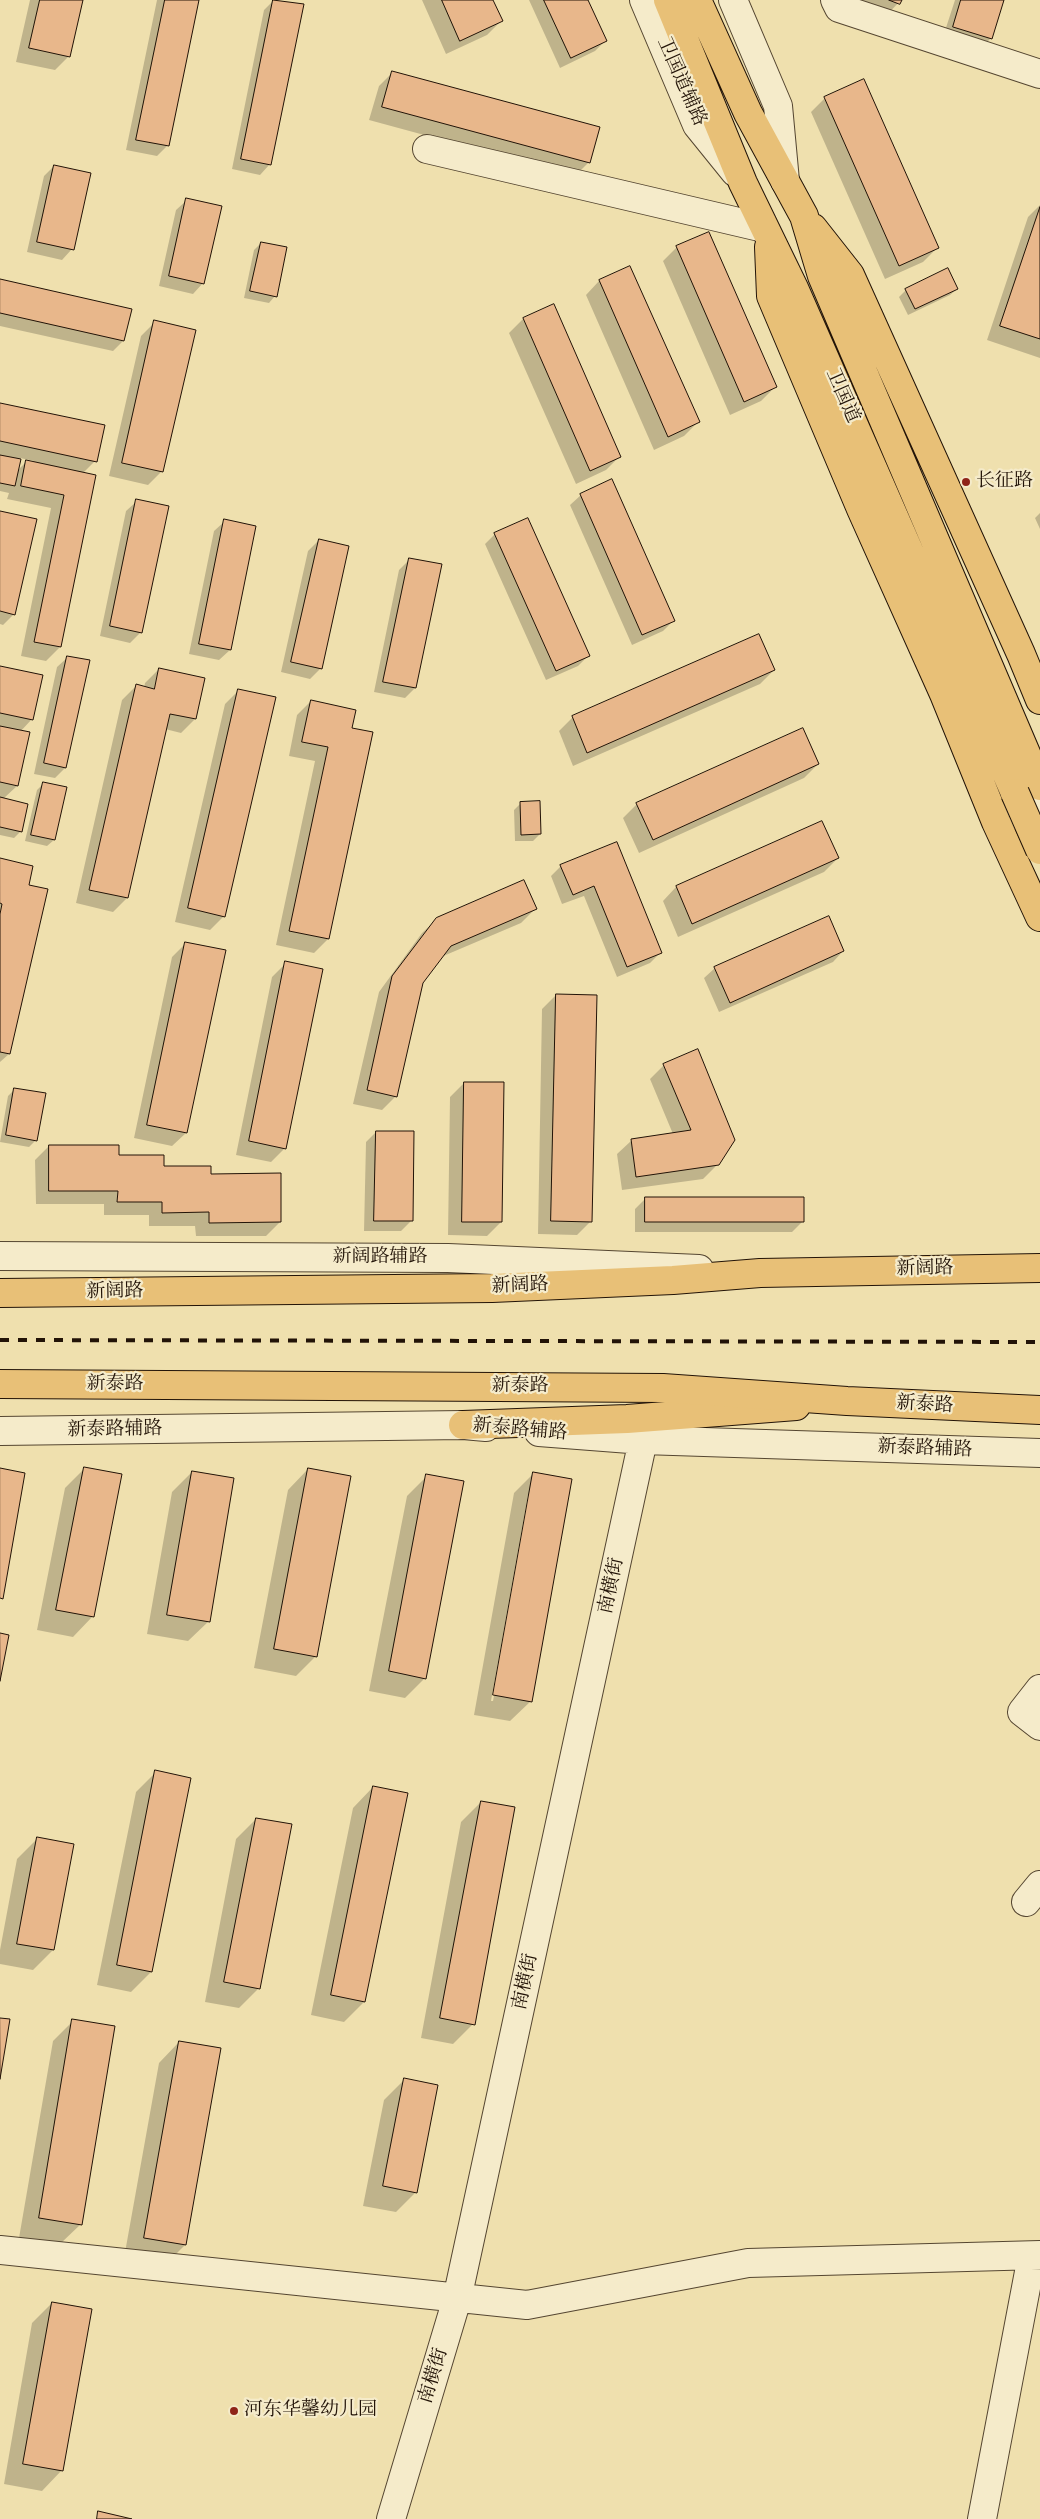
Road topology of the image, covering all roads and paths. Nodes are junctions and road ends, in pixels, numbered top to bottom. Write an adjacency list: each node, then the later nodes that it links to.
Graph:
1 (644, 0): 9 (street, 卫国道辅路)
2 (668, 0): 9 (main road, 卫国道)
3 (697, 0): 8 (main road, 卫国道)
4 (734, 0): 8 (street)
5 (835, 0): 6 (street)
6 (1040, 74)
7 (427, 149): 11 (street)
8 (785, 181): 10 (main road, 卫国道)
9 (743, 183): 11 (main road, 卫国道)
10 (804, 216): 12 (main road); 13 (main road, 卫国道)
11 (766, 233): 13 (main road, 卫国道); 14 (main road)
12 (1040, 700)
13 (1033, 791): 14 (street); 15 (main road, bridge)
14 (996, 822): 16 (main road)
15 (1040, 850)
16 (1040, 917)
17 (0, 1256): 19 (street, 新阔路辅路)
18 (1040, 1268): 19 (main road, 新阔路)
19 (760, 1273): 20 (main road, 新阔路)
20 (0, 1293)
21 (0, 1384): 22 (main road, 新泰路)
22 (847, 1402): 23 (main road, 新泰路); 24 (main road)
23 (1040, 1410)
24 (463, 1425): 25 (street, 新泰路辅路); 26 (street, 新泰路辅路)
25 (0, 1431)
26 (644, 1440): 27 (street, 新泰路辅路); 32 (street, 南横街)
27 (1040, 1453)
28 (1040, 1689): 29 (street)
29 (1040, 1726)
30 (0, 2250): 32 (street)
31 (1036, 2255): 32 (street); 34 (street)
32 (457, 2299): 33 (street, 南横街)
33 (391, 2519)
34 (982, 2519)

